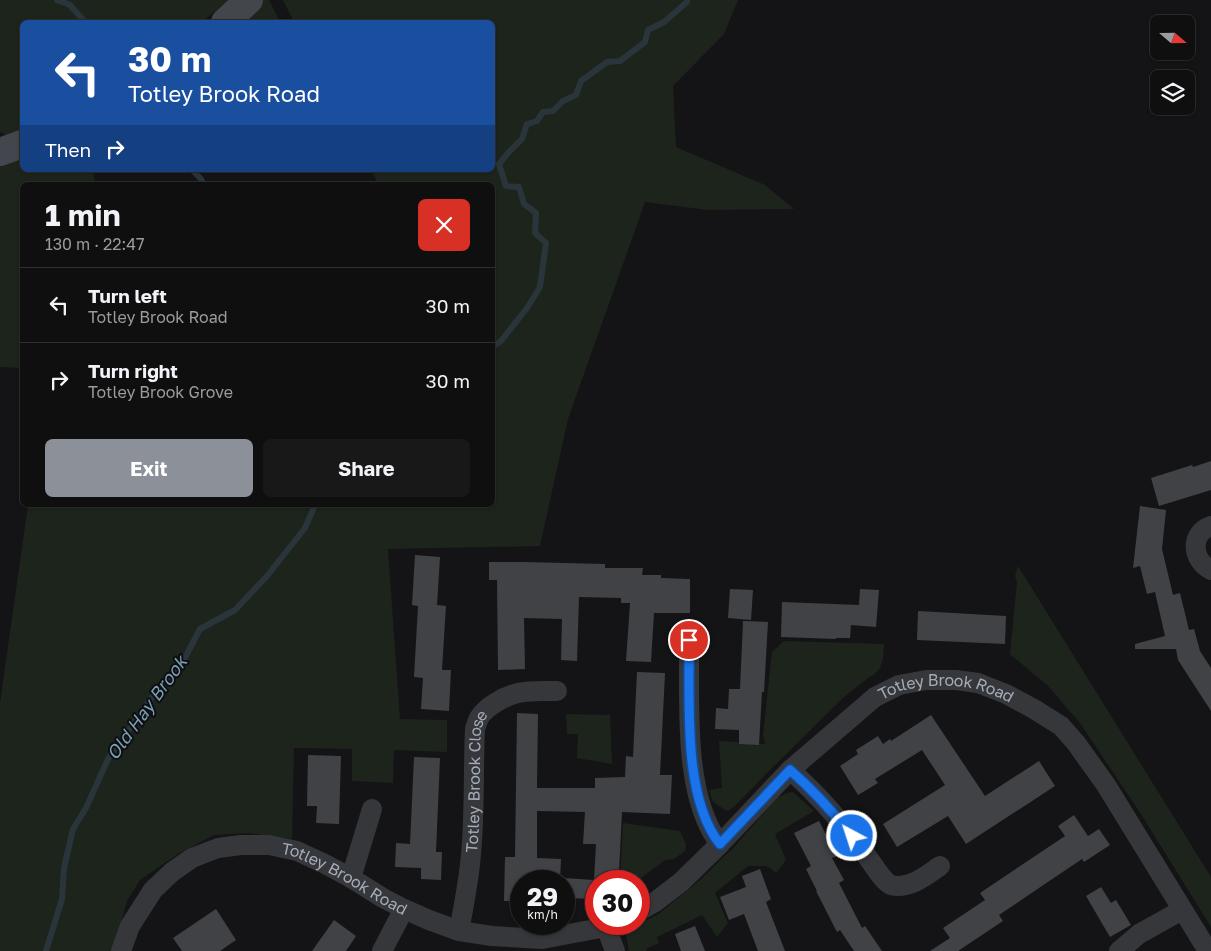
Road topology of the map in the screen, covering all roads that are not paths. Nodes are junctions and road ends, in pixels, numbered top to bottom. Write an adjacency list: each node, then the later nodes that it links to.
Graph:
1 (250, 0): 2 (street)
2 (227, 20)
3 (20, 145): 4 (street)
4 (0, 152)
5 (1211, 526): 6 (street)
6 (1211, 570)
7 (689, 640): 11 (street)
8 (557, 691): 17 (street, Totley Brook Close)
9 (790, 770): 11 (street, Totley Brook Road); 12 (street); 16 (street, Totley Brook Road)
10 (372, 809): 13 (street)
11 (720, 844): 14 (street, Totley Brook Road)
12 (940, 866)
13 (351, 878): 15 (street, Totley Brook Road); 20 (street, Totley Brook Road)
14 (650, 905)
15 (404, 909): 17 (street, Totley Brook Road); 21 (street)
16 (1182, 910): 23 (street); 24 (street, Totley Brook Road)
17 (459, 930): 18 (street, Totley Brook Road)
18 (585, 930)
19 (611, 935): 22 (street)
20 (121, 951)
21 (382, 951)
22 (615, 951)
23 (1119, 951)
24 (1208, 951)

